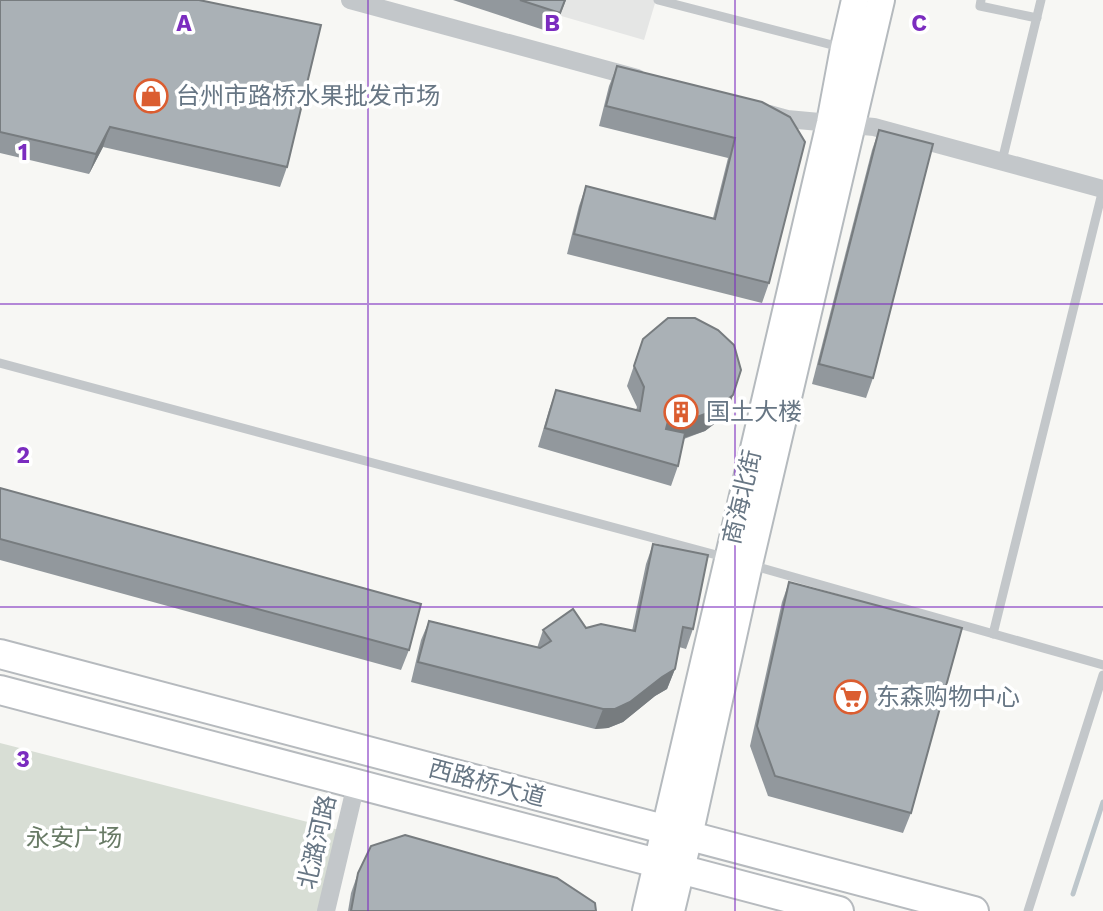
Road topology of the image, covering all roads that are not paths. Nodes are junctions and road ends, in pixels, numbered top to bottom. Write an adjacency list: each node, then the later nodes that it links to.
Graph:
1 (350, 0): 8 (street)
2 (659, 0): 7 (lane)
3 (855, 0): 10 (main road, 商海北街)
4 (881, 0): 10 (main road, 商海北街)
5 (981, 0): 9 (lane)
6 (1041, 0): 9 (lane)
7 (675, 2): 10 (lane)
8 (391, 5): 11 (street)
9 (1037, 18): 14 (lane)
10 (856, 52): 13 (main road, 商海北街)
11 (655, 83)
12 (748, 108): 13 (street)
13 (841, 124): 14 (street); 17 (main road, 商海北街)
14 (1002, 162): 15 (street)
15 (1103, 189): 18 (lane)
16 (0, 363): 17 (lane)
17 (738, 561): 18 (lane); 24 (main road, 商海北街)
18 (993, 634): 20 (lane)
19 (0, 653): 24 (main road, 西路桥大道)
20 (1103, 665)
21 (1103, 675): 31 (lane)
22 (1, 696): 23 (main road, 西路桥大道)
23 (356, 783): 25 (main road, 西路桥大道); 26 (street, 北潞河路)
24 (677, 833): 25 (main road, 商海北街); 30 (main road, 西路桥大道)
25 (669, 866): 27 (main road, 商海北街); 28 (main road); 29 (main road, 西路桥大道)
26 (326, 911)
27 (646, 911)
28 (671, 911)
29 (839, 911)
30 (974, 911)
31 (1028, 911)

